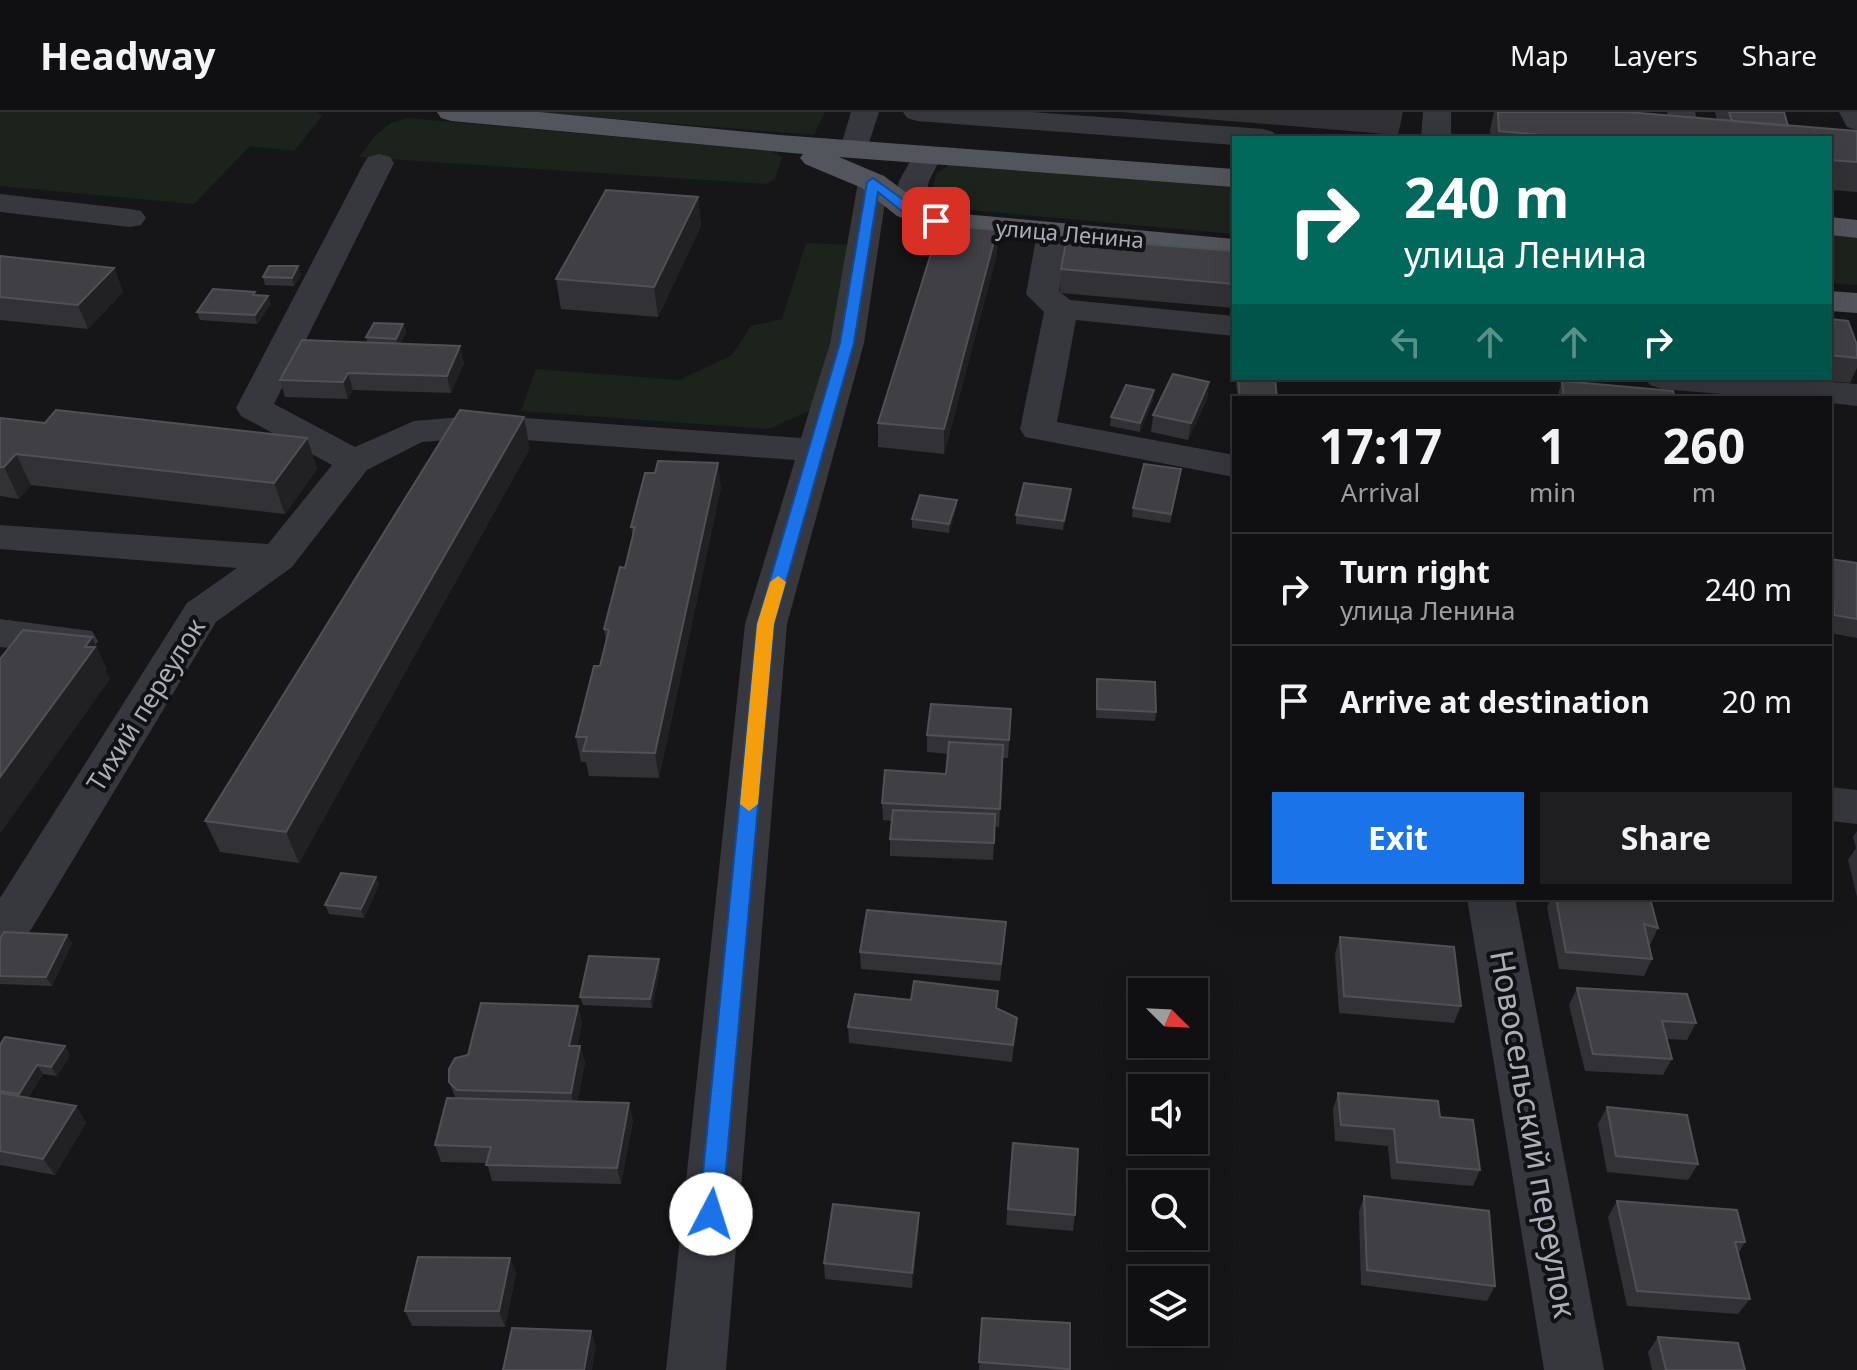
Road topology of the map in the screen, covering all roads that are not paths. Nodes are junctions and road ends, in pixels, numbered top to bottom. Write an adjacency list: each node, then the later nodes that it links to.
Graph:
1 (451, 112): 13 (main road, улица Ленина)
2 (865, 112): 13 (street)
3 (917, 112): 9 (street)
4 (1437, 112): 10 (street)
5 (1579, 112): 6 (street)
6 (1681, 112)
7 (1853, 112): 8 (street)
8 (1857, 121)
9 (1236, 136)
10 (1436, 136)
11 (927, 155): 13 (main road, улица Ленина); 14 (main road, улица Ленина); 16 (street)
12 (379, 163): 29 (street)
13 (864, 166): 16 (main road, улица Ленина); 28 (street)
14 (1232, 178)
15 (0, 203): 17 (street)
16 (908, 209): 20 (main road, улица Ленина)
17 (130, 218)
18 (1832, 226): 19 (main road)
19 (1857, 229)
20 (1053, 233): 21 (main road, улица Ленина); 24 (street)
21 (1232, 249)
22 (1832, 301): 23 (main road)
23 (1857, 303)
24 (1060, 319): 25 (street); 30 (street)
25 (1232, 326)
26 (1685, 380): 27 (street)
27 (1857, 395)
28 (816, 450): 29 (street, Тихий переулок); 37 (street)
29 (354, 462): 32 (street, Тихий переулок)
30 (1232, 466)
31 (0, 537): 32 (street)
32 (278, 558): 36 (street, Тихий переулок)
33 (0, 633): 34 (street)
34 (93, 642)
35 (1491, 900): 38 (street, Новосельский переулок)
36 (0, 939)
37 (696, 1370)
38 (1574, 1370)

